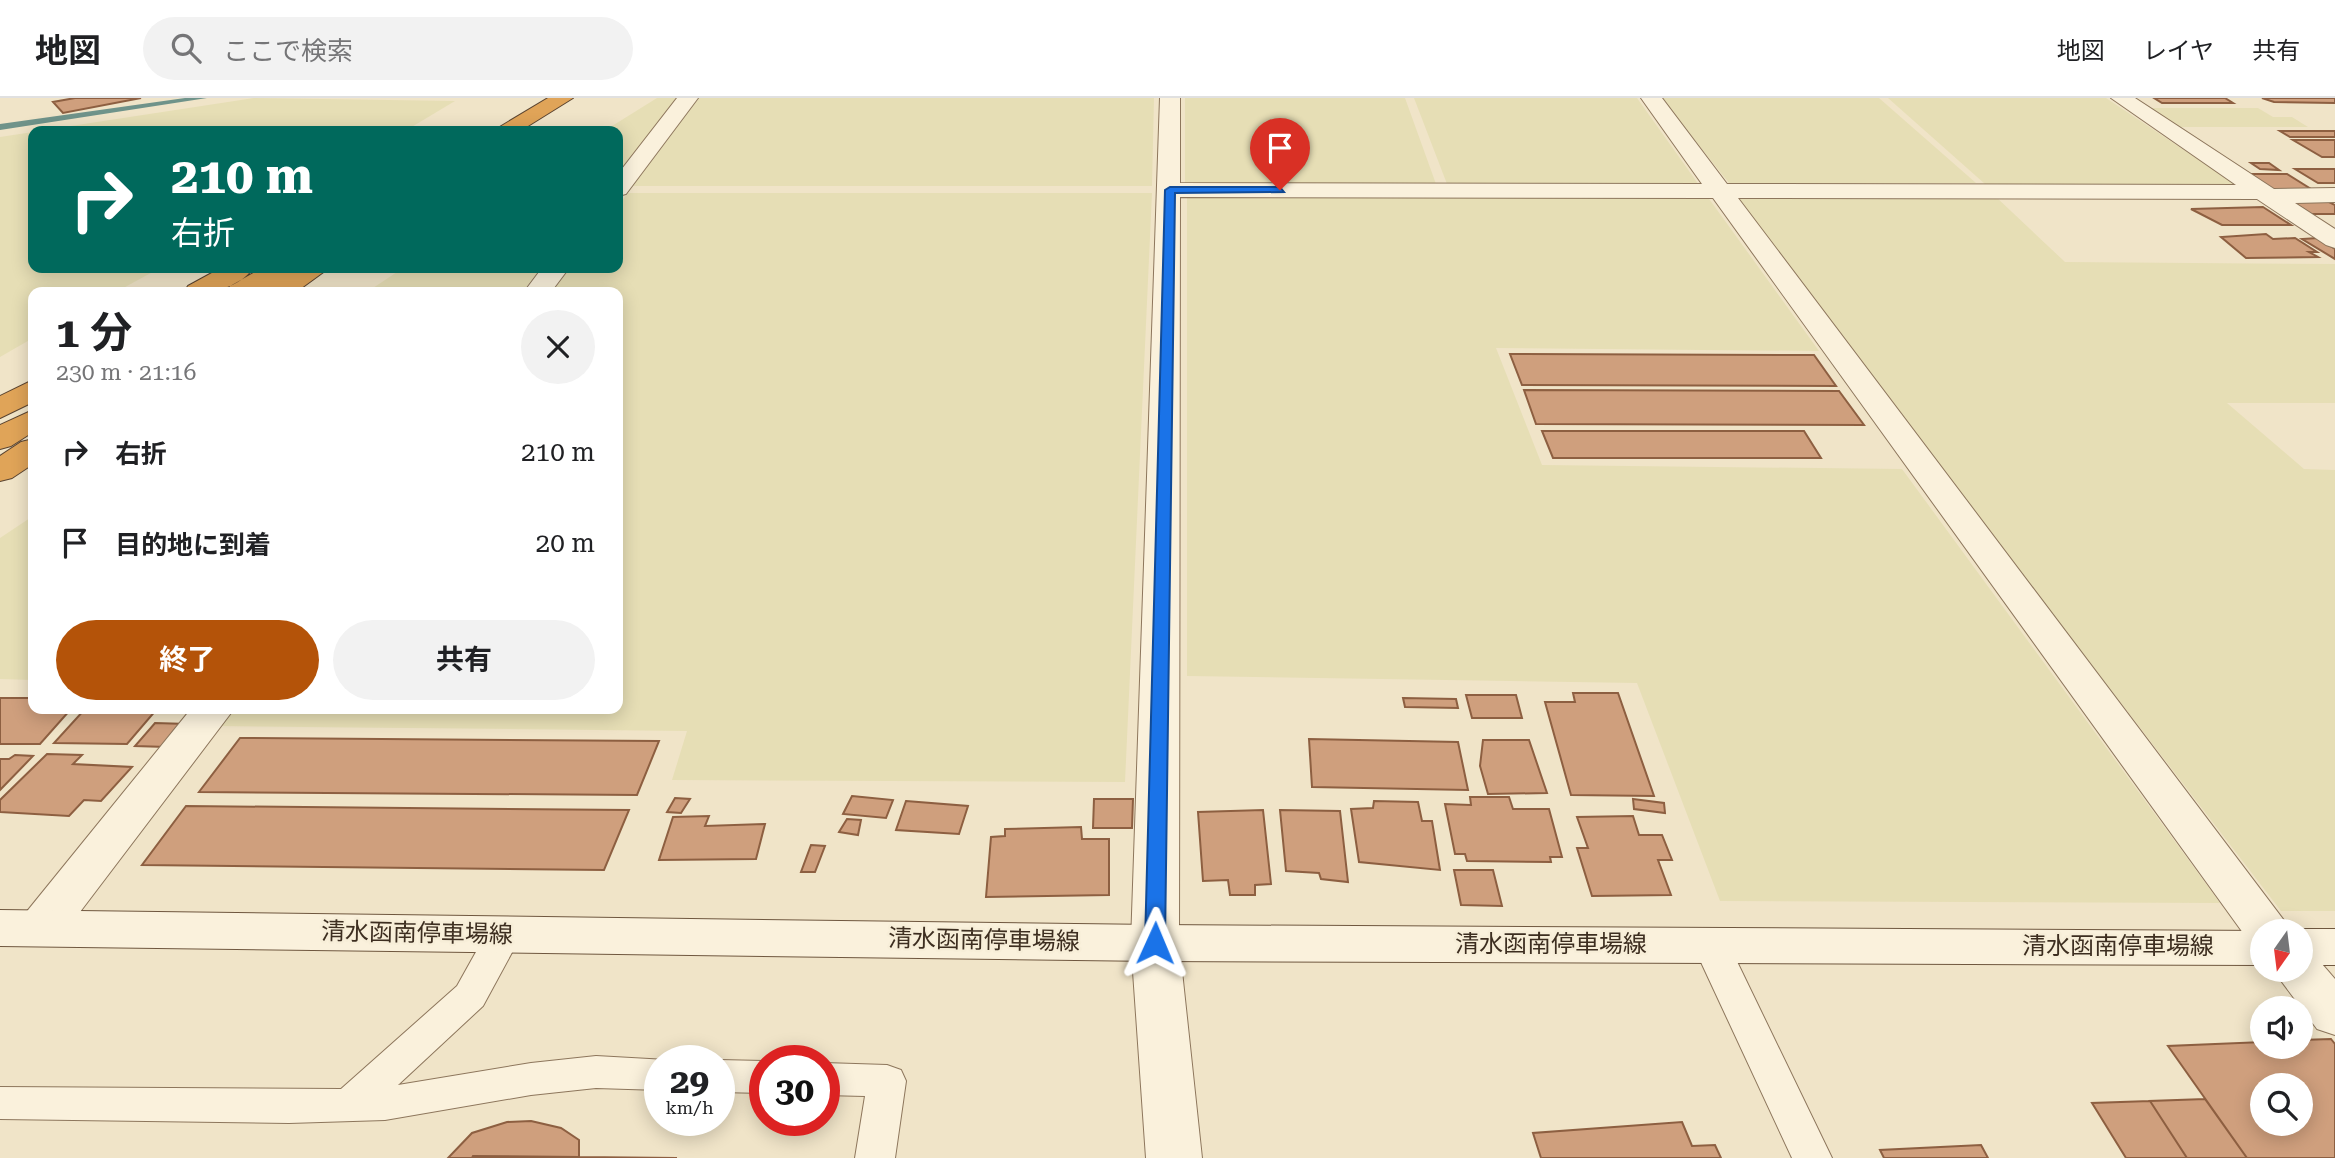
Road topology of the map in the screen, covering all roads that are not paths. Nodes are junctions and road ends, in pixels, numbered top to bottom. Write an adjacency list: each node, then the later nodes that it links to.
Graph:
1 (531, 98): 7 (highway)
2 (688, 98): 10 (street)
3 (1170, 98): 11 (street)
4 (1651, 98): 12 (street)
5 (2121, 98): 13 (street)
6 (572, 101): 8 (highway); 9 (highway)
7 (483, 125)
8 (515, 126)
9 (542, 126)
10 (623, 182)
11 (1170, 190): 12 (street); 34 (street)
12 (1721, 192): 13 (street); 31 (street)
13 (2264, 194): 14 (street); 15 (street)
14 (2335, 195)
15 (2335, 240)
16 (231, 273): 20 (highway)
17 (272, 273): 21 (highway)
18 (308, 273): 22 (highway)
19 (552, 273): 23 (street)
20 (207, 287)
21 (248, 287)
22 (286, 287)
23 (541, 287)
24 (28, 392): 25 (highway)
25 (0, 408)
26 (28, 422): 27 (highway)
27 (0, 439)
28 (28, 452): 29 (highway)
29 (0, 471)
30 (209, 714): 32 (street)
31 (2259, 919)
32 (21, 928): 33 (street, 清水函南停車場線)
33 (504, 934): 34 (street, 清水函南停車場線); 44 (lane)
34 (1155, 943): 35 (street, 清水函南停車場線); 46 (street)
35 (1711, 944): 36 (street, 清水函南停車場線); 47 (lane)
36 (2250, 947)
37 (2314, 947): 38 (street)
38 (2335, 947)
39 (2308, 982): 40 (street)
40 (2335, 1015)
41 (644, 1074): 44 (lane)
42 (840, 1080): 45 (lane)
43 (0, 1103): 44 (lane)
44 (350, 1105)
45 (875, 1158)
46 (1174, 1158)
47 (1812, 1158)

